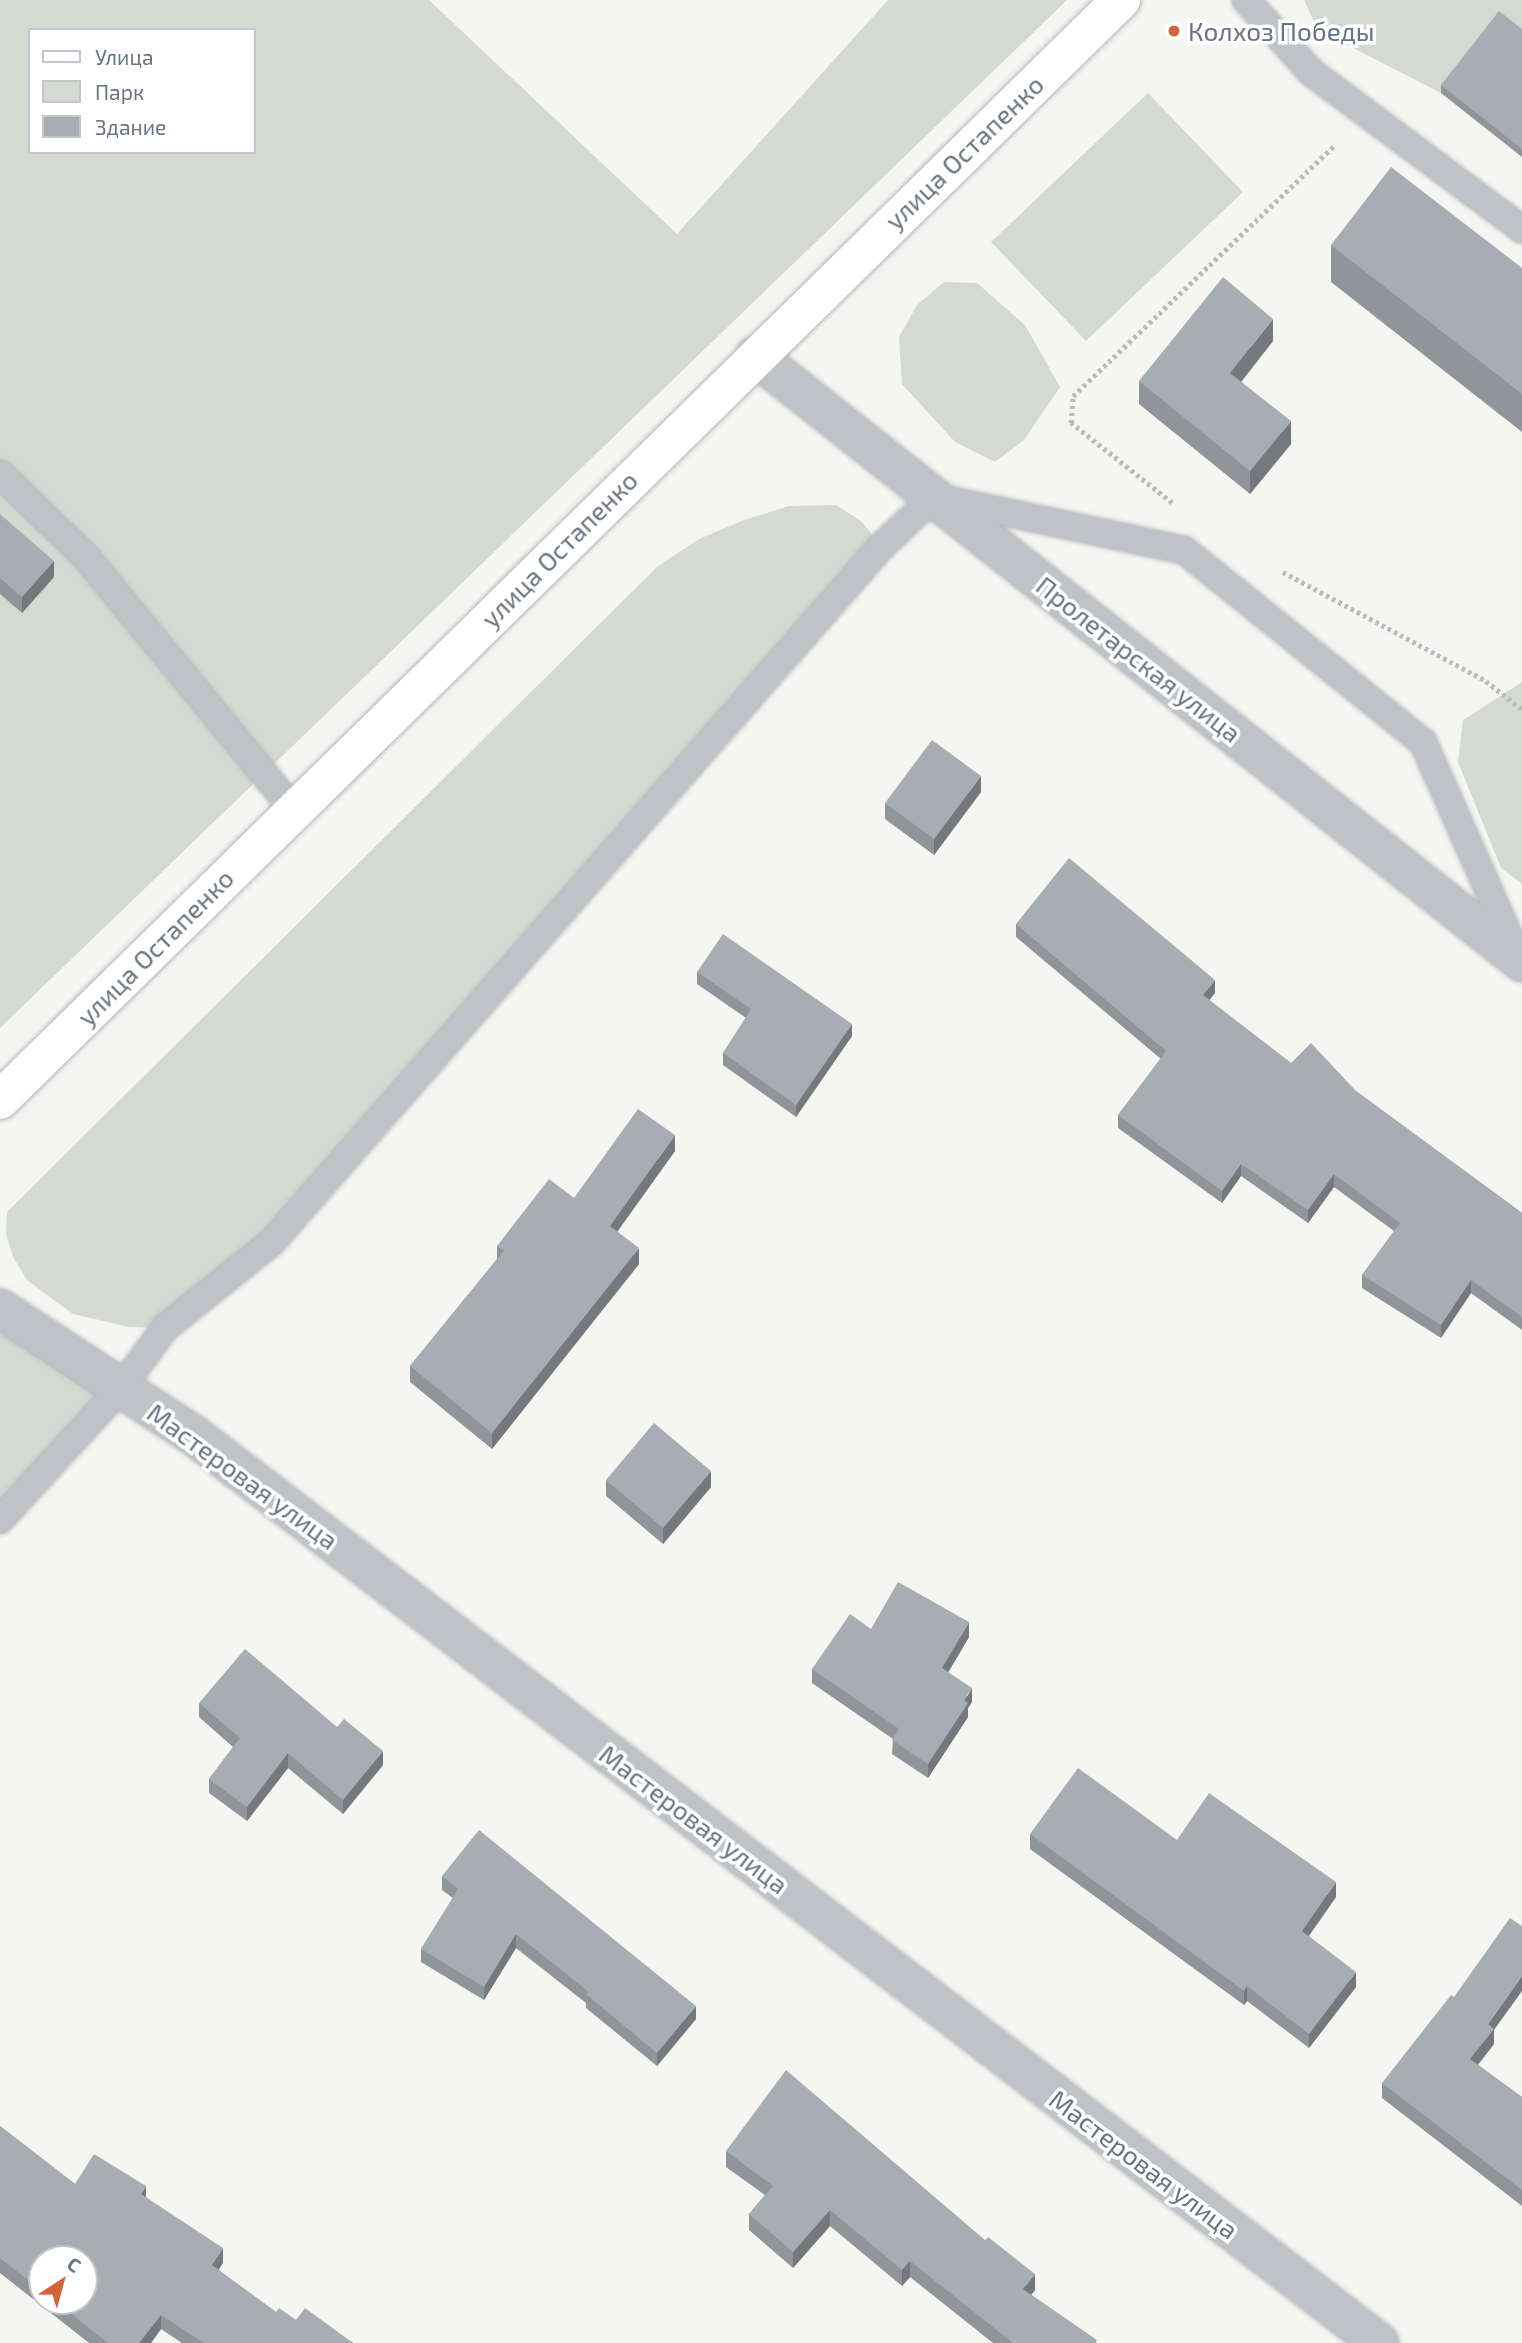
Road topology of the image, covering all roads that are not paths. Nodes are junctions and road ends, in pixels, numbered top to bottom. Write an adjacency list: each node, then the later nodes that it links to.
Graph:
1 (1121, 0): 4 (main road, улица Остапенко)
2 (1246, 0): 3 (lane)
3 (1522, 229)
4 (755, 356): 6 (street, Пролетарская улица); 7 (main road, улица Остапенко)
5 (0, 474): 7 (lane)
6 (934, 497): 8 (street, Пролетарская улица); 8 (lane); 11 (lane)
7 (294, 810): 9 (main road, улица Остапенко)
8 (1522, 962)
9 (0, 1100)
10 (0, 1309): 11 (street, Мастеровая улица)
11 (121, 1388): 12 (lane); 13 (street, Мастеровая улица)
12 (0, 1520)
13 (1379, 2343)

